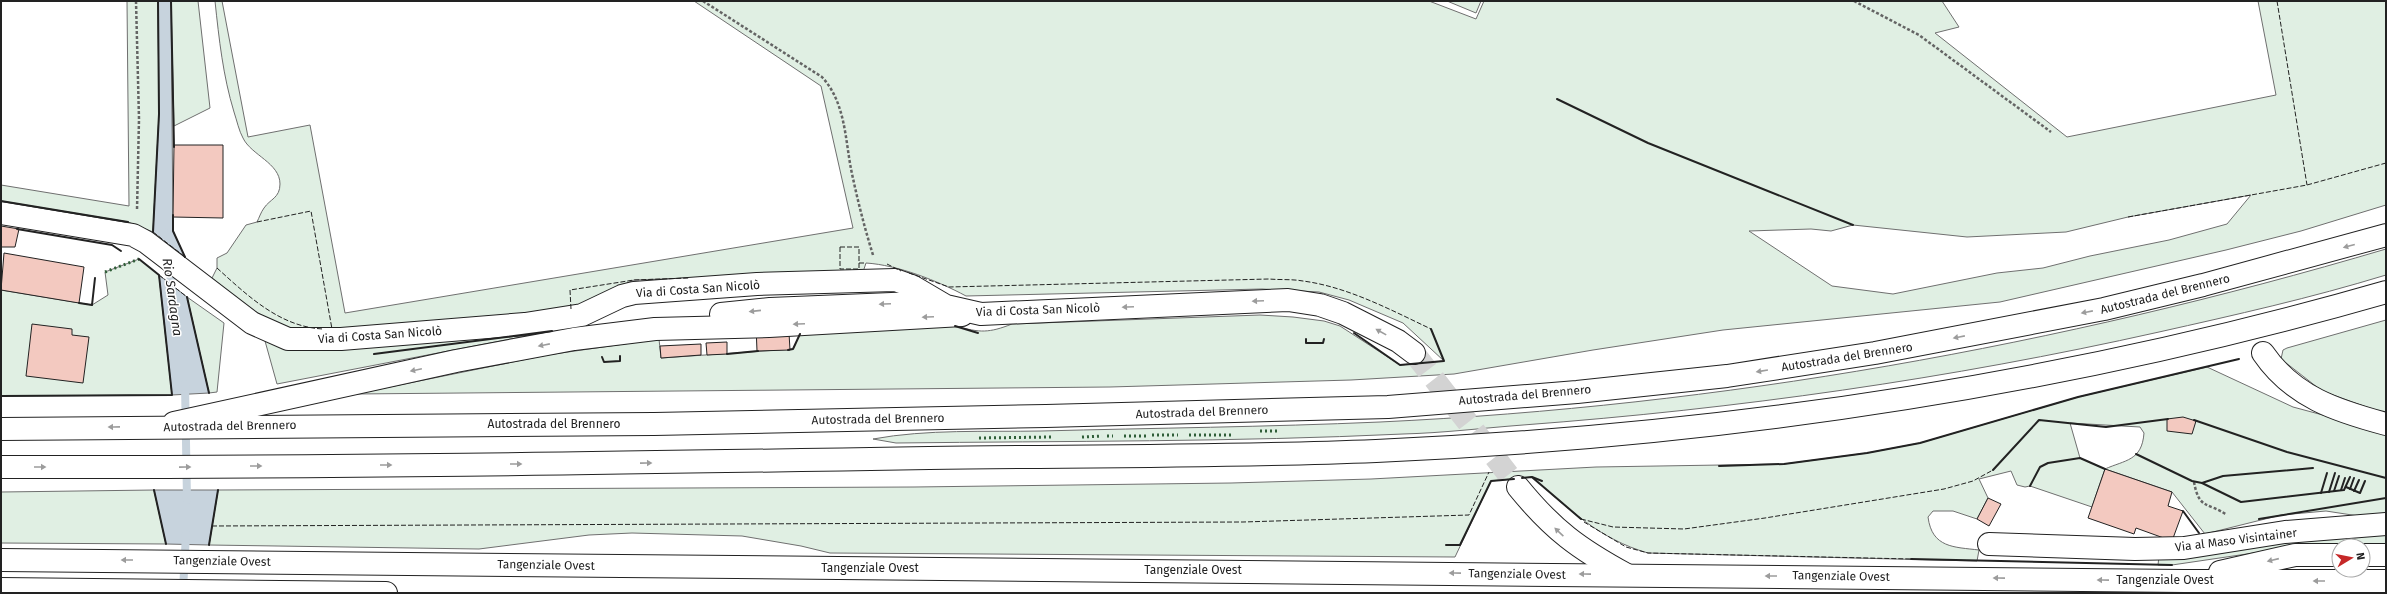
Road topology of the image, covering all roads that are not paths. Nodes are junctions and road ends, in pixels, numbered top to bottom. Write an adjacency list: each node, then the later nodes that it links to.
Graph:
1 (1, 213): 4 (main road, Via di Costa San Nicolò)
2 (2386, 235): 9 (main road, Autostrada del Brennero, one-way to 9)
3 (2386, 292): 12 (main road, one-way to 3)
4 (938, 302): 5 (main road, Via di Costa San Nicolò); 6 (main road, one-way to 6)
5 (981, 314): 6 (main road, one-way to 6); 7 (main road, Via di Costa San Nicolò, one-way to 5)
6 (574, 339): 9 (main road, one-way to 9)
7 (1414, 353)
8 (2263, 354): 10 (main road)
9 (217, 420): 11 (main road, Autostrada del Brennero, one-way to 11)
10 (2386, 424)
11 (1, 429)
12 (1, 467)
13 (1518, 487): 20 (main road, one-way to 13)
14 (2386, 524): 15 (main road, Via al Maso Visintainer)
15 (1989, 544)
16 (2331, 555): 21 (main road, one-way to 21)
17 (2371, 555): 18 (main road)
18 (2386, 555)
19 (1, 560): 20 (main road, Tangenziale Ovest, one-way to 19)
20 (1627, 575): 21 (main road, Tangenziale Ovest, one-way to 20)
21 (2184, 581): 22 (main road, Tangenziale Ovest, one-way to 21)
22 (2386, 581)
23 (1, 589): 24 (main road)
24 (386, 593)

